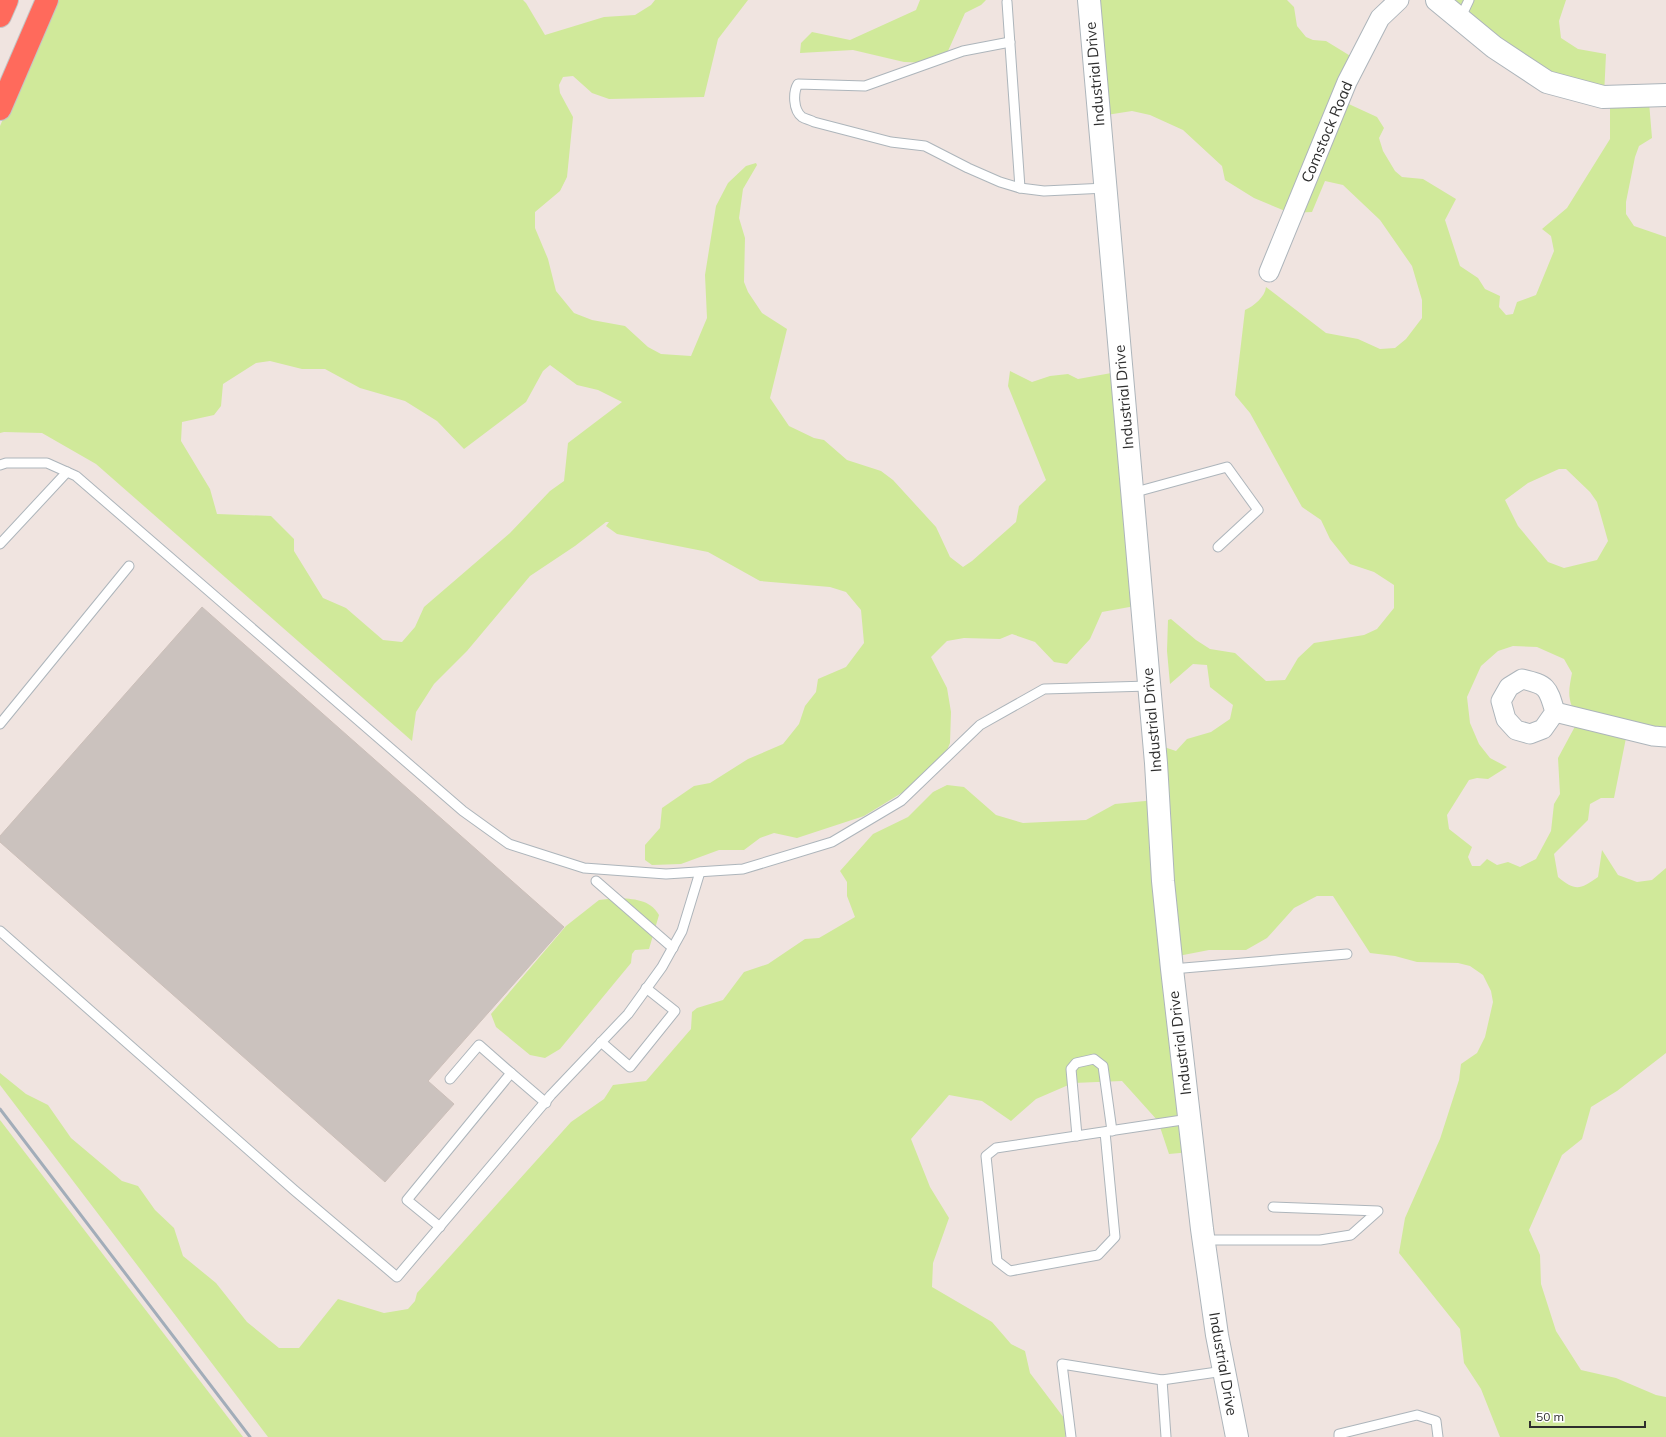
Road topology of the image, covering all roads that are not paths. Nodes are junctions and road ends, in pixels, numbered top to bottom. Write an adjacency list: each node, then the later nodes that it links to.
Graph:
1 (7, 0): 8 (highway)
2 (47, 0): 12 (highway)
3 (1089, 0): 14 (street, Industrial Drive)
4 (1399, 0): 15 (street, Comstock Road)
5 (1437, 0): 9 (street)
6 (1469, 0): 9 (lane)
7 (1007, 2): 10 (lane)
8 (0, 16)
9 (1460, 19): 11 (street)
10 (1010, 42): 13 (lane); 13 (lane)
11 (1666, 95)
12 (0, 109)
13 (1020, 188): 14 (lane)
14 (1106, 188): 18 (street, Industrial Drive)
15 (1269, 272)
16 (0, 465): 17 (lane)
17 (67, 472): 19 (lane); 26 (lane)
18 (1132, 493): 20 (lane); 22 (street, Industrial Drive)
19 (0, 544)
20 (1218, 548)
21 (129, 566): 24 (lane)
22 (1149, 686): 26 (lane); 31 (street, Industrial Drive)
23 (1555, 712): 25 (street)
24 (0, 724)
25 (1666, 738)
26 (700, 872): 29 (lane)
27 (596, 881): 29 (lane)
28 (0, 931): 41 (lane)
29 (673, 948): 32 (lane)
30 (1347, 954): 31 (lane)
31 (1172, 969): 37 (street, Industrial Drive)
32 (646, 988): 33 (lane); 33 (lane)
33 (601, 1042): 36 (lane)
34 (511, 1073): 35 (lane); 36 (lane); 41 (lane)
35 (450, 1079)
36 (546, 1103): 41 (lane)
37 (1189, 1119): 38 (lane); 42 (street, Industrial Drive)
38 (1108, 1131): 39 (lane); 39 (lane); 39 (lane)
39 (1077, 1136)
40 (1274, 1207): 42 (lane)
41 (440, 1227)
42 (1204, 1240): 43 (street, Industrial Drive)
43 (1224, 1371): 44 (lane); 47 (street, Industrial Drive)
44 (1162, 1380): 45 (lane); 46 (lane)
45 (1070, 1437)
46 (1166, 1437)
47 (1237, 1437)
48 (1339, 1437): 49 (lane)
49 (1438, 1437)

